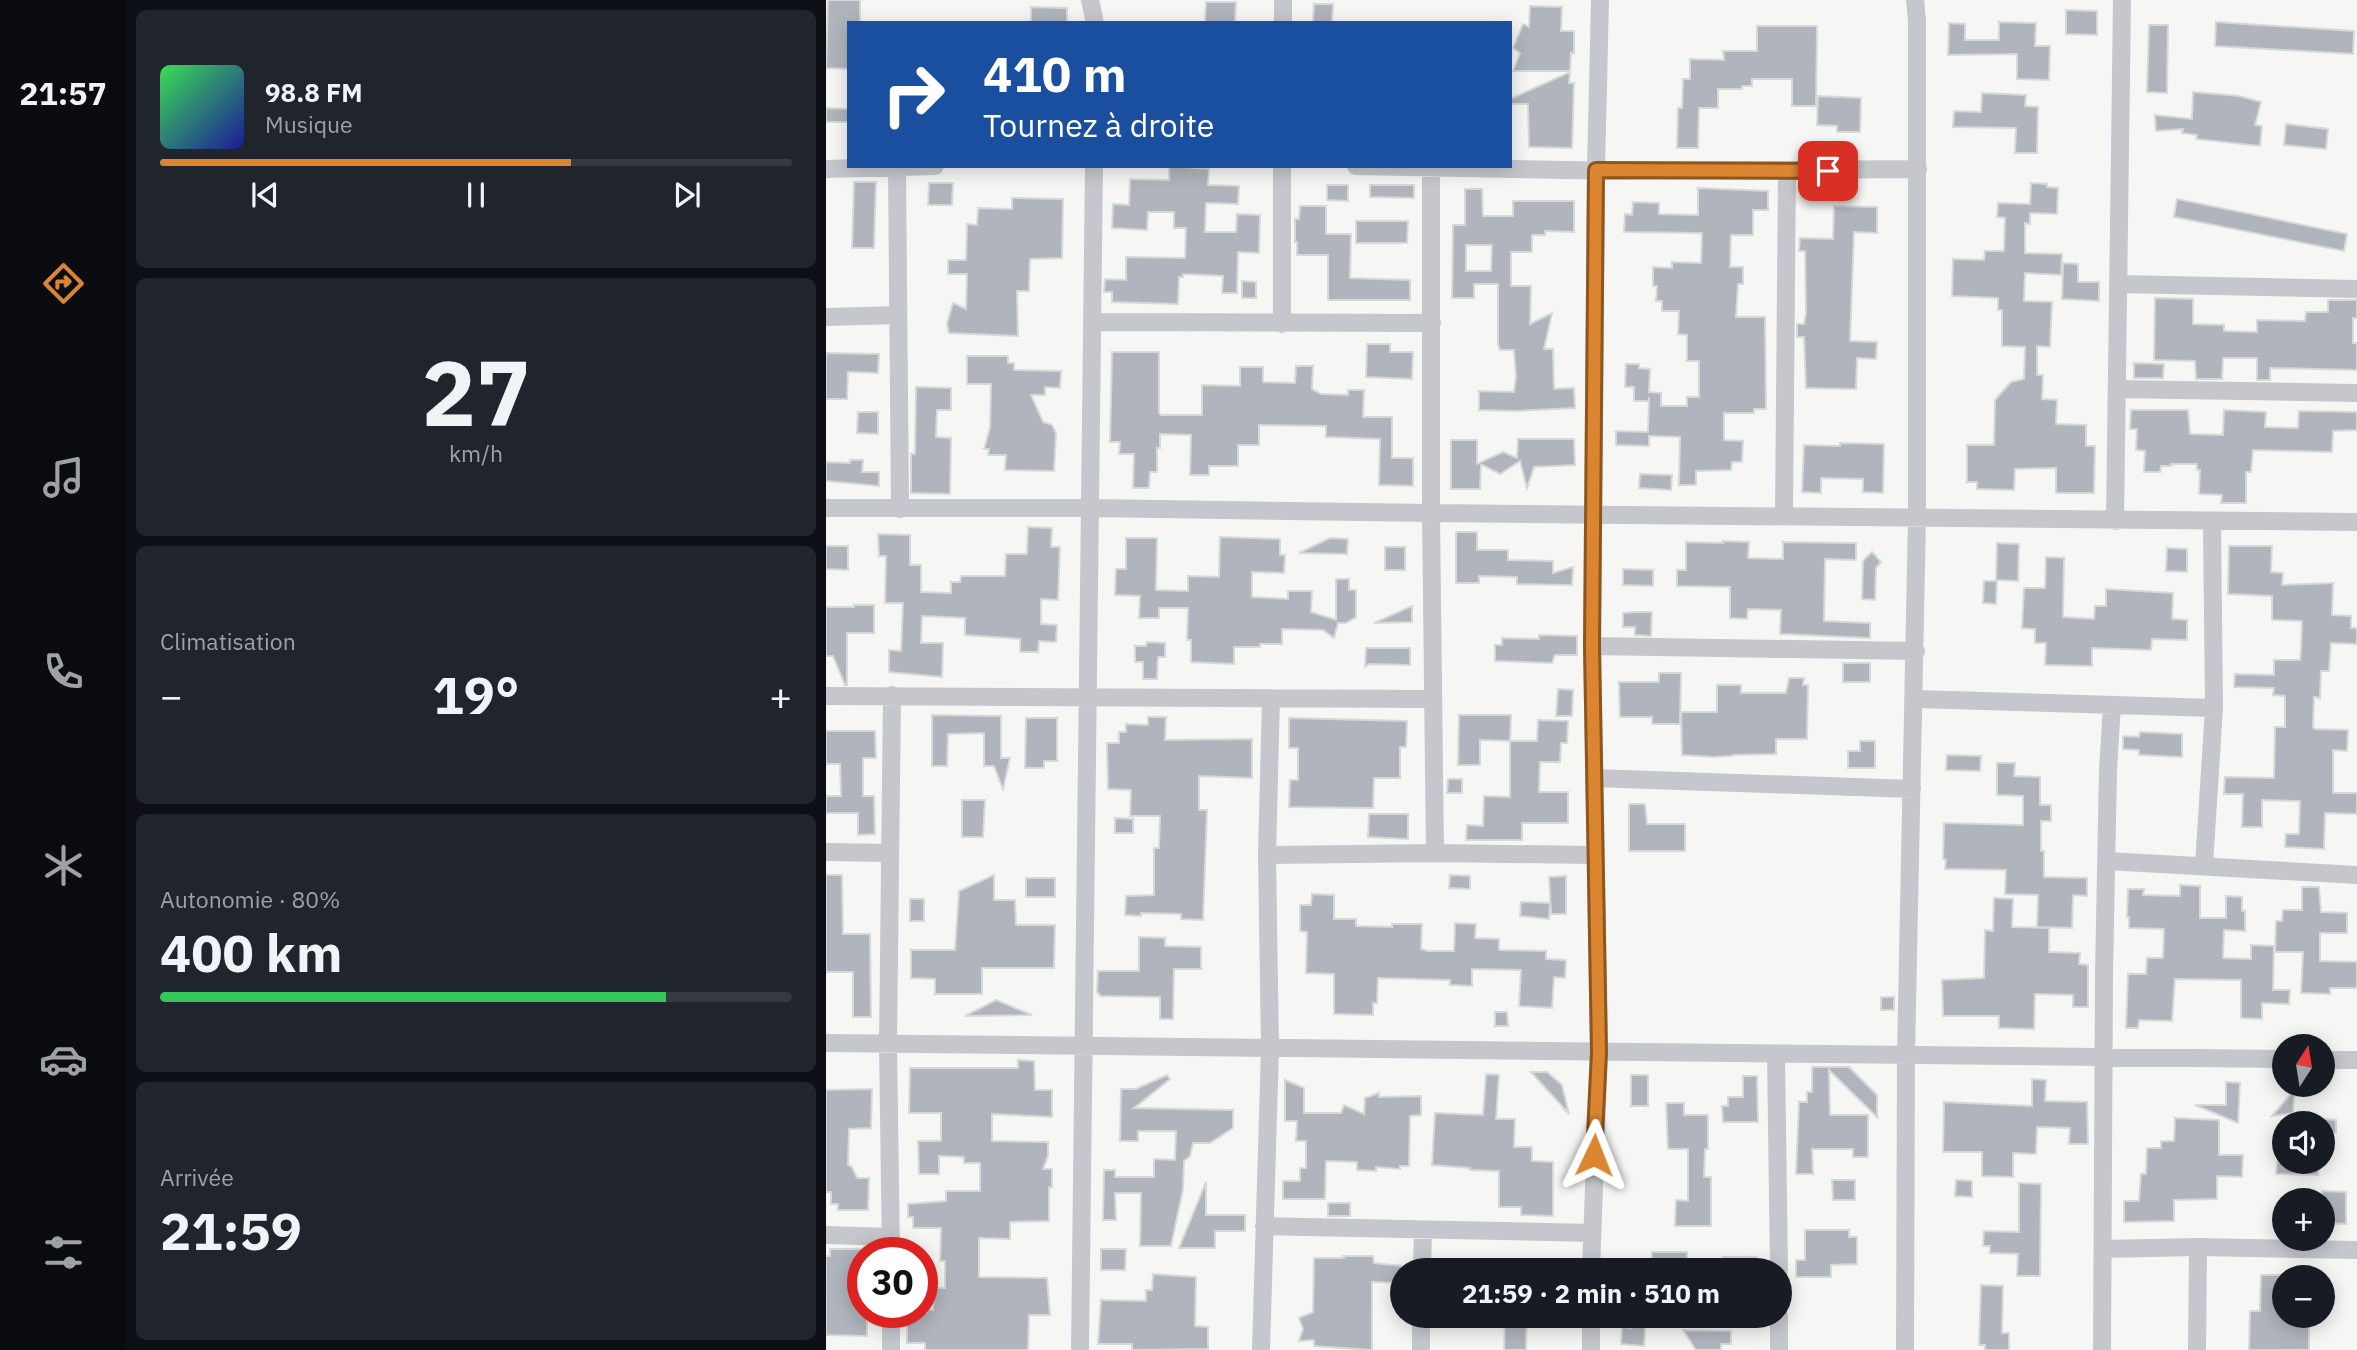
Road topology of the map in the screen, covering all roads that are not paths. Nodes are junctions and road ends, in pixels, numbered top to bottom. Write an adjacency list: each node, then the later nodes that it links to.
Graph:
1 (1090, 0): 6 (street)
2 (1283, 0): 7 (street)
3 (1600, 0): 15 (street)
4 (1915, 0): 14 (street)
5 (2122, 0): 17 (street)
6 (1095, 21)
7 (1283, 21)
8 (862, 168): 13 (street)
9 (897, 168): 19 (street)
10 (1094, 168): 21 (street)
11 (1282, 168): 23 (street)
12 (1431, 168): 15 (street); 22 (street)
13 (826, 169)
14 (1918, 169): 16 (street); 32 (street)
15 (1596, 170): 16 (street); 30 (street)
16 (1787, 171): 31 (street)
17 (2118, 284): 18 (street); 24 (street)
18 (2357, 289)
19 (898, 315): 20 (street); 28 (street)
20 (826, 317)
21 (1093, 323): 23 (street); 27 (street)
22 (1432, 323): 23 (street); 29 (street)
23 (1282, 324)
24 (2117, 389): 25 (street); 33 (street)
25 (2357, 393)
26 (826, 508): 28 (street)
27 (1091, 508): 28 (street); 29 (street); 40 (street)
28 (900, 509)
29 (1431, 513): 30 (street); 42 (street)
30 (1592, 515): 31 (street); 36 (street)
31 (1784, 515): 32 (street)
32 (1917, 518): 33 (street); 37 (street)
33 (2115, 521): 34 (street)
34 (2212, 522): 35 (street); 45 (street)
35 (2357, 522)
36 (1592, 646): 37 (street); 46 (street)
37 (1916, 651): 43 (street)
38 (892, 695): 39 (street); 40 (street); 49 (street)
39 (826, 696)
40 (1088, 698): 41 (street); 58 (street)
41 (1271, 698): 42 (street); 51 (street)
42 (1432, 699): 50 (street)
43 (1915, 699): 44 (street); 47 (street)
44 (2112, 705): 45 (street); 53 (street)
45 (2214, 708): 54 (street)
46 (1594, 778): 47 (street); 52 (street)
47 (1912, 789): 62 (street)
48 (826, 852): 49 (street)
49 (890, 853): 57 (street)
50 (1435, 853): 51 (street); 52 (street)
51 (1268, 855): 59 (street)
52 (1595, 855): 60 (street)
53 (2106, 861): 54 (street); 63 (street)
54 (2204, 865): 55 (street)
55 (2357, 875)
56 (826, 1043): 57 (street)
57 (888, 1044): 58 (street); 71 (street)
58 (1086, 1046): 59 (street); 84 (street)
59 (1270, 1048): 60 (street); 67 (street)
60 (1599, 1052): 61 (street); 69 (street)
61 (1776, 1054): 62 (street); 78 (street)
62 (1906, 1055): 63 (street); 89 (street)
63 (2104, 1058): 64 (street); 74 (street)
64 (2272, 1059)
65 (2335, 1060): 66 (street)
66 (2357, 1060)
67 (1264, 1226): 68 (street); 85 (street)
68 (1423, 1231): 69 (street); 76 (street)
69 (1591, 1233): 77 (street)
70 (826, 1235): 72 (street)
71 (891, 1237)
72 (847, 1238)
73 (2198, 1247): 74 (street); 75 (street); 91 (street)
74 (2104, 1249): 90 (street)
75 (2357, 1250)
76 (1422, 1258)
77 (1591, 1258)
78 (1779, 1258)
79 (891, 1328): 83 (street)
80 (1421, 1328): 86 (street)
81 (1591, 1328): 87 (street)
82 (1779, 1328): 88 (street)
83 (891, 1350)
84 (1080, 1350)
85 (1261, 1350)
86 (1421, 1350)
87 (1591, 1350)
88 (1779, 1350)
89 (1905, 1350)
90 (2102, 1350)
91 (2197, 1350)

